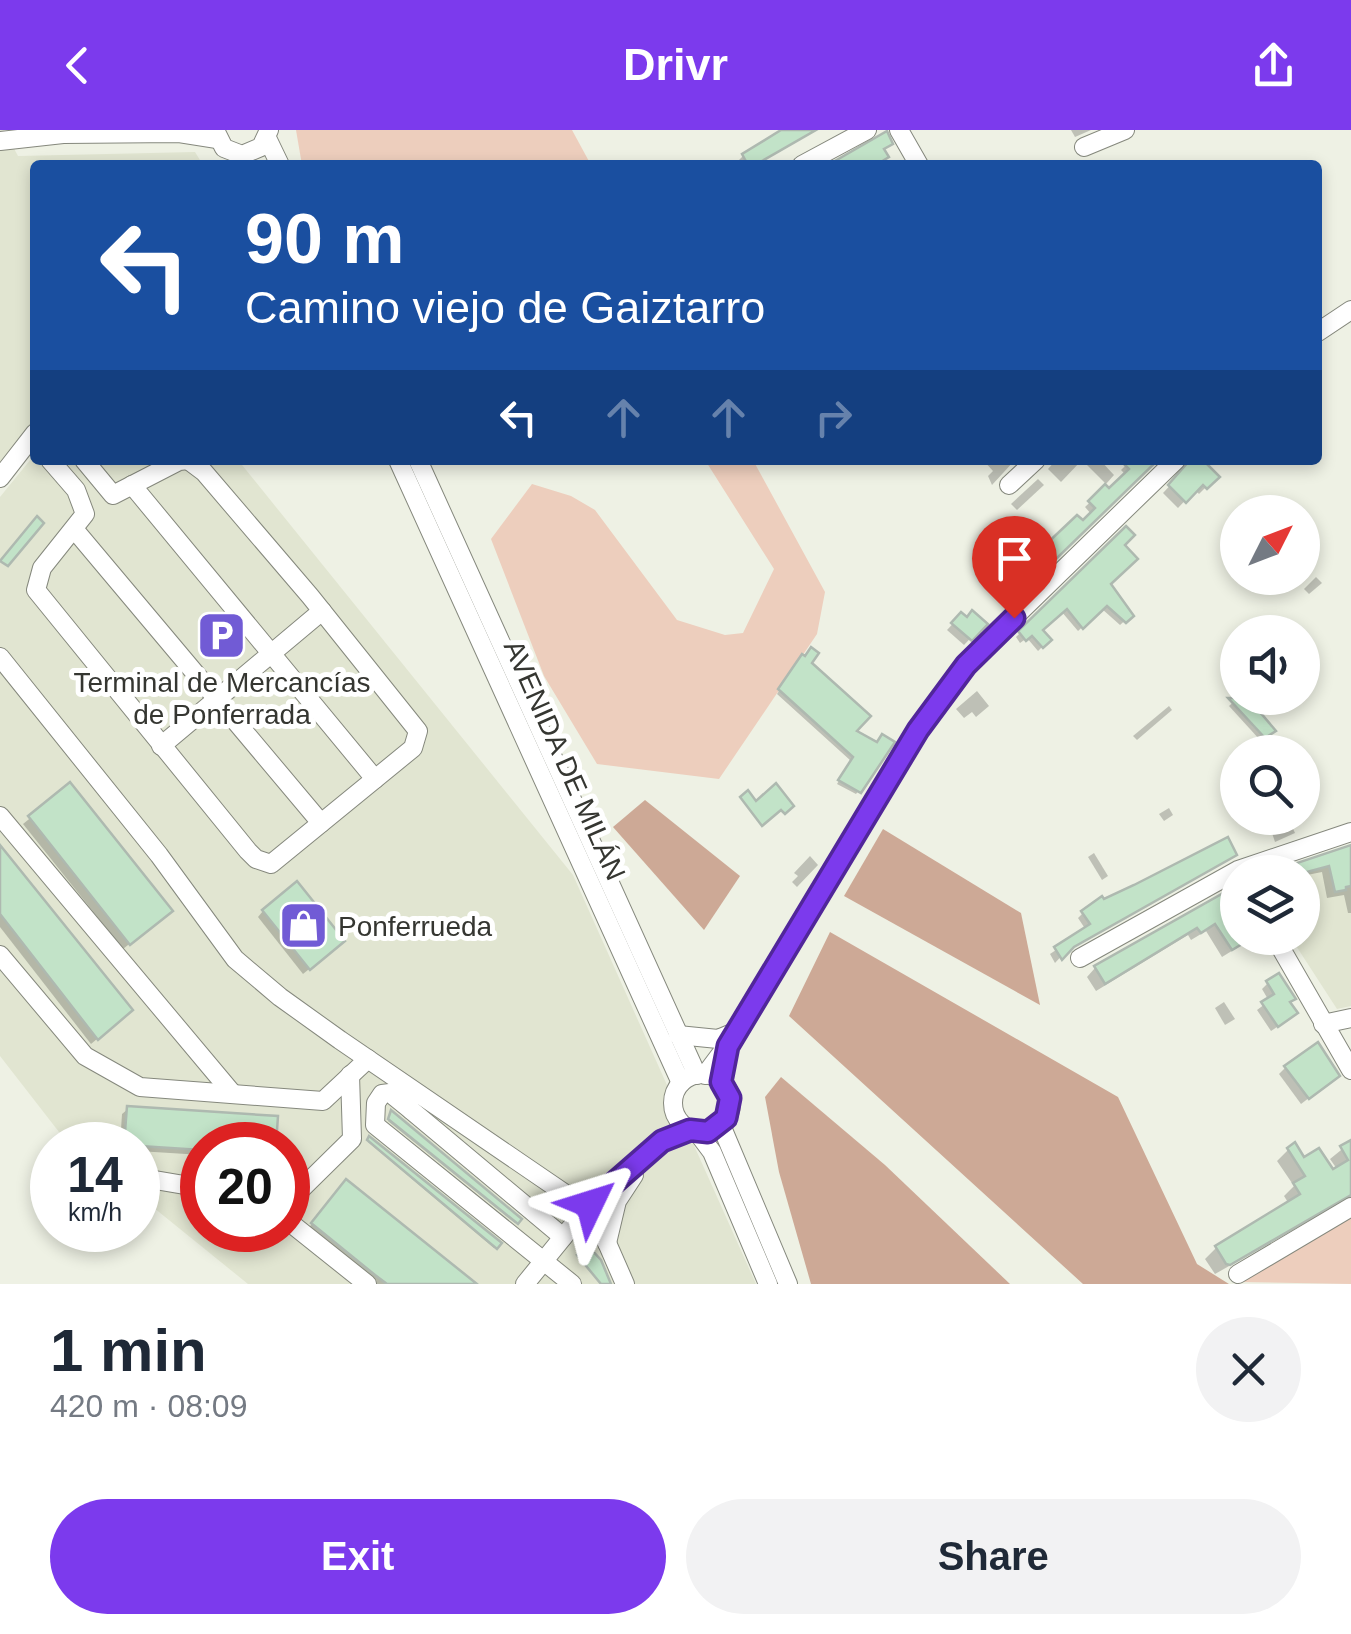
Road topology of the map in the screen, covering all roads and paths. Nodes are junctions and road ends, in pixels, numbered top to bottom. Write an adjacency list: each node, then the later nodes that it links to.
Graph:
1 (868, 130): 11 (street)
2 (899, 130): 12 (street)
3 (1125, 130): 8 (street)
4 (186, 131): 6 (street); 7 (street)
5 (268, 134): 9 (street); 10 (street)
6 (0, 141)
7 (221, 146): 9 (street)
8 (1084, 147)
9 (251, 159)
10 (278, 160)
11 (811, 160)
12 (916, 160)
13 (1351, 310): 14 (street)
14 (1322, 329)
15 (30, 442): 24 (street)
16 (54, 465): 28 (street)
17 (88, 465): 27 (street)
18 (171, 465): 25 (street)
19 (195, 465): 29 (street)
20 (400, 465): 50 (street, AVENIDA DE MILÁN)
21 (420, 465): 45 (street, AVENIDA DE MILÁN)
22 (1031, 465): 26 (street)
23 (1171, 465): 46 (street)
24 (0, 478)
25 (132, 485): 27 (street); 30 (street)
26 (1009, 485)
27 (113, 495): 28 (street)
28 (80, 522): 32 (street); 33 (street)
29 (322, 611): 30 (street); 34 (street)
30 (271, 653): 32 (street); 34 (street)
31 (0, 657): 47 (street)
32 (216, 699): 33 (street); 36 (street)
33 (162, 746): 36 (street)
34 (375, 779): 36 (street)
35 (0, 816): 52 (street)
36 (321, 823)
37 (1351, 832): 38 (street)
38 (1284, 855)
39 (1220, 881): 42 (street)
40 (0, 955): 52 (street)
41 (1284, 955): 44 (street)
42 (1080, 958)
43 (1351, 1018): 44 (street)
44 (1323, 1024): 48 (street)
45 (678, 1036): 46 (street); 50 (street, AVENIDA DE MILÁN)
46 (733, 1038): 50 (street)
47 (368, 1059): 49 (street); 51 (street)
48 (1351, 1070)
49 (350, 1075): 52 (street); 58 (street)
50 (701, 1079): 54 (street); 55 (street)
51 (400, 1081): 53 (street); 59 (street)
52 (233, 1094)
53 (411, 1110): 61 (street); 64 (street)
54 (674, 1110): 56 (street); 57 (street)
55 (721, 1125): 56 (street); 71 (street)
56 (694, 1131): 57 (street); 70 (street)
57 (659, 1144): 59 (street); 63 (street)
58 (310, 1181)
59 (590, 1204): 61 (street); 63 (street)
60 (1351, 1207): 65 (street)
61 (563, 1237): 64 (street)
62 (310, 1239): 66 (street)
63 (607, 1243): 69 (street)
64 (544, 1260): 67 (street); 68 (street)
65 (1238, 1274)
66 (367, 1284)
67 (525, 1284)
68 (572, 1284)
69 (625, 1284)
70 (768, 1284)
71 (788, 1284)

